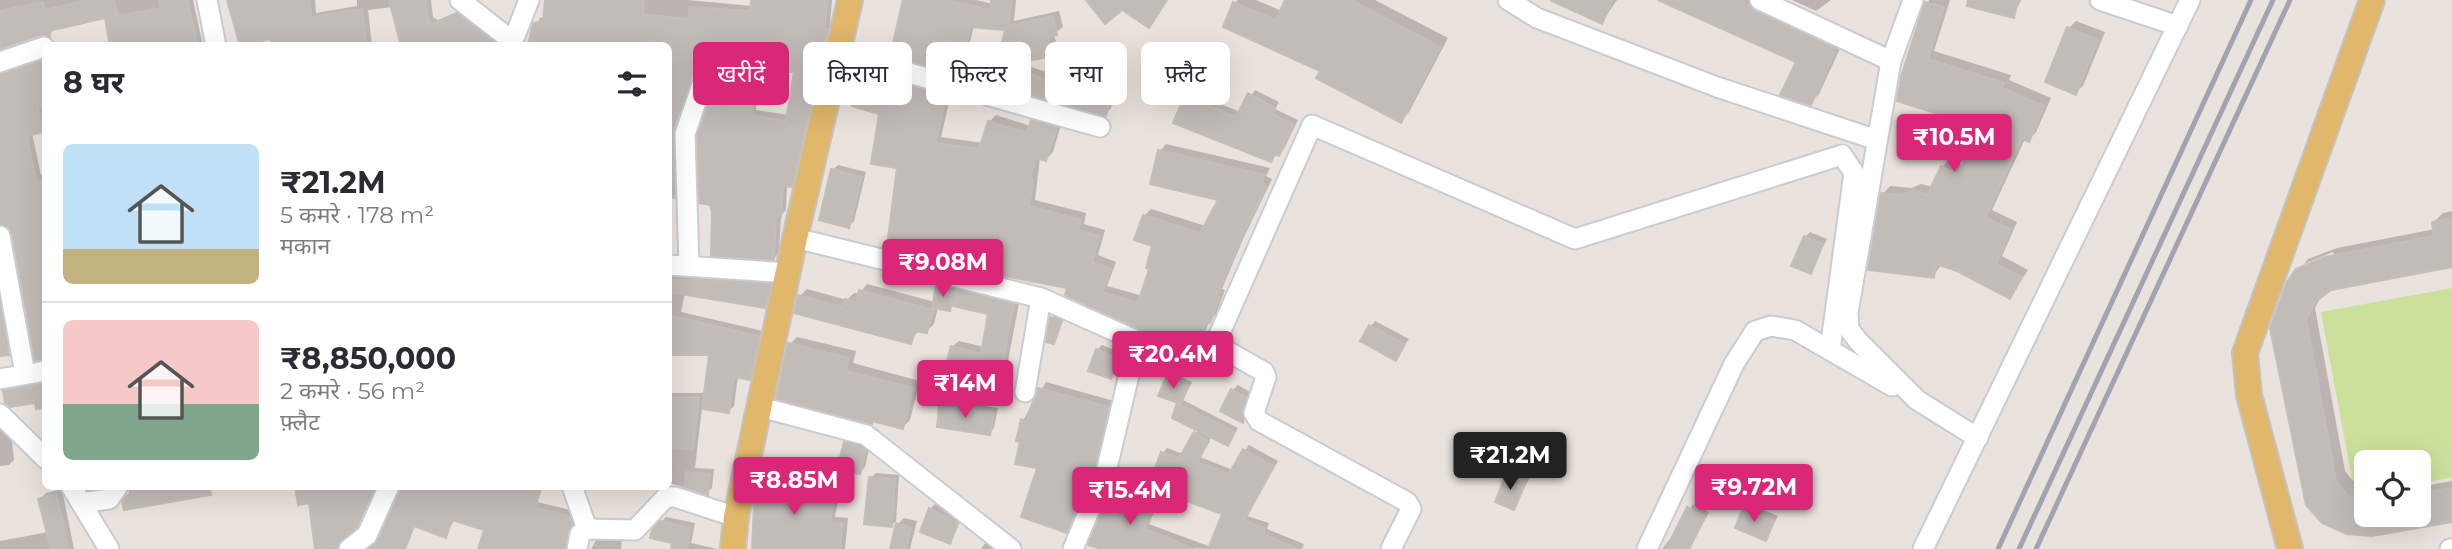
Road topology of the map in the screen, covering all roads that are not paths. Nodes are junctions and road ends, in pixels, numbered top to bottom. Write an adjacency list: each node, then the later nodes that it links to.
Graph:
1 (207, 0): 12 (street)
2 (460, 0): 13 (street)
3 (529, 0): 14 (street)
4 (850, 0): 15 (main road)
5 (1508, 0): 23 (street)
6 (1760, 0): 17 (street)
7 (1913, 0): 17 (street)
8 (2100, 0): 11 (street)
9 (2190, 0): 11 (street)
10 (2372, 0): 55 (main road)
11 (2178, 26): 38 (street)
12 (215, 42)
13 (510, 42)
14 (511, 42)
15 (840, 42)
16 (42, 48): 18 (street)
17 (1891, 61): 23 (street)
18 (0, 62)
19 (912, 74): 22 (street)
20 (695, 105): 27 (street)
21 (826, 105): 25 (main road)
22 (1100, 127)
23 (1877, 140): 35 (street)
24 (0, 236): 32 (street)
25 (795, 238): 28 (main road); 29 (street)
26 (672, 265): 27 (street)
27 (688, 266): 28 (street)
28 (789, 273): 36 (main road)
29 (1041, 298): 34 (street); 51 (street)
30 (1830, 350): 35 (street); 52 (street); 53 (street)
31 (42, 372): 32 (street)
32 (25, 374): 33 (street)
33 (0, 379)
34 (1025, 392)
35 (1917, 400): 38 (street)
36 (760, 407): 44 (main road); 50 (street)
37 (0, 414): 39 (street)
38 (1978, 438): 54 (street)
39 (42, 455)
40 (115, 490): 43 (street)
41 (387, 490): 47 (street)
42 (573, 490): 45 (street)
43 (76, 495): 46 (street)
44 (736, 517): 45 (street); 49 (main road)
45 (587, 529): 48 (street)
46 (109, 549)
47 (349, 549)
48 (577, 549)
49 (733, 549)
50 (1011, 549)
51 (1073, 549)
52 (1391, 549)
53 (1647, 549)
54 (1923, 549)
55 (2290, 549)

